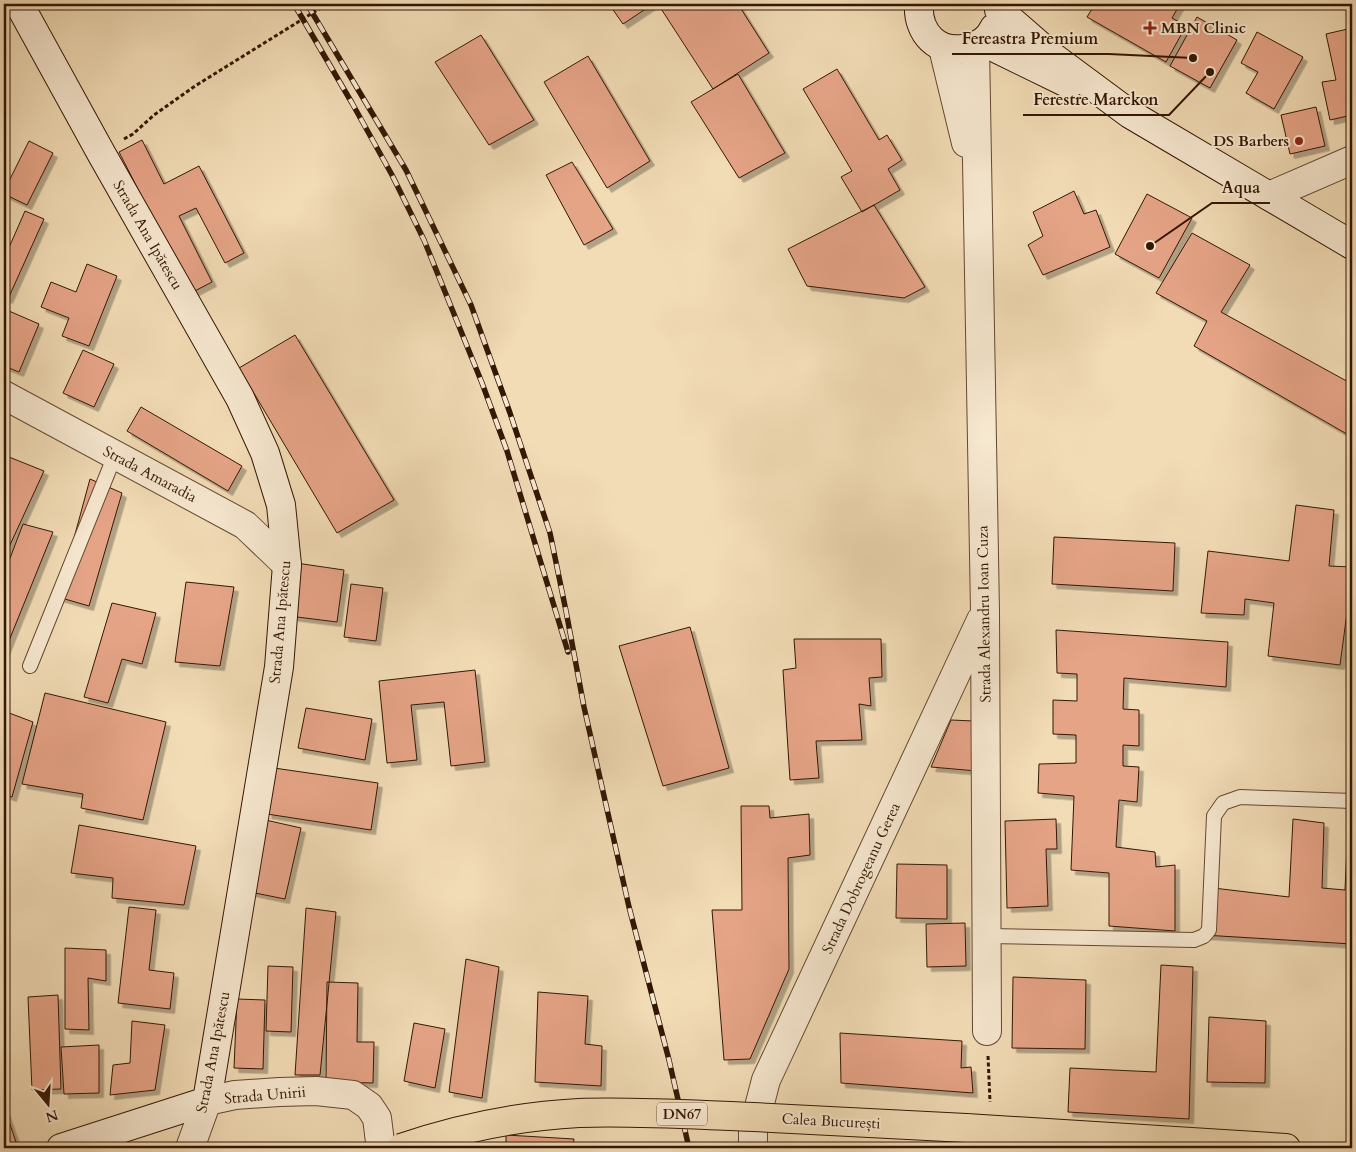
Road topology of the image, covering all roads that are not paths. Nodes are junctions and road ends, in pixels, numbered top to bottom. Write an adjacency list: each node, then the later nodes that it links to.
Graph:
1 (19, 4): 13 (street, Strada Ana Ipătescu)
2 (998, 7): 4 (street); 6 (street)
3 (914, 8): 5 (street)
4 (979, 44): 5 (street); 6 (street); 9 (street, Strada Alexandru Ioan Cuza)
5 (944, 48): 9 (street, Strada Alexandru Ioan Cuza)
6 (1130, 114): 8 (street)
7 (1352, 160): 8 (street)
8 (1269, 196): 10 (street)
9 (979, 198): 14 (street, Strada Alexandru Ioan Cuza)
10 (1352, 245)
11 (4, 395): 12 (street, Strada Amaradia)
12 (115, 455): 13 (street, Strada Amaradia); 15 (lane)
13 (287, 565): 19 (street, Strada Ana Ipătescu)
14 (985, 612): 17 (street, Strada Alexandru Ioan Cuza); 24 (street, Strada Dobrogeanu Gerea)
15 (30, 666)
16 (1352, 801): 17 (lane)
17 (986, 936): 18 (street, Strada Alexandru Ioan Cuza)
18 (987, 1031)
19 (207, 1101): 20 (street, Strada Unirii); 21 (street, Strada Ana Ipătescu); 22 (street, Strada Unirii)
20 (60, 1148)
21 (190, 1148)
22 (379, 1148)
23 (401, 1148): 25 (main road, Calea București / DN67, bridge)
24 (753, 1148)
25 (1276, 1148)

